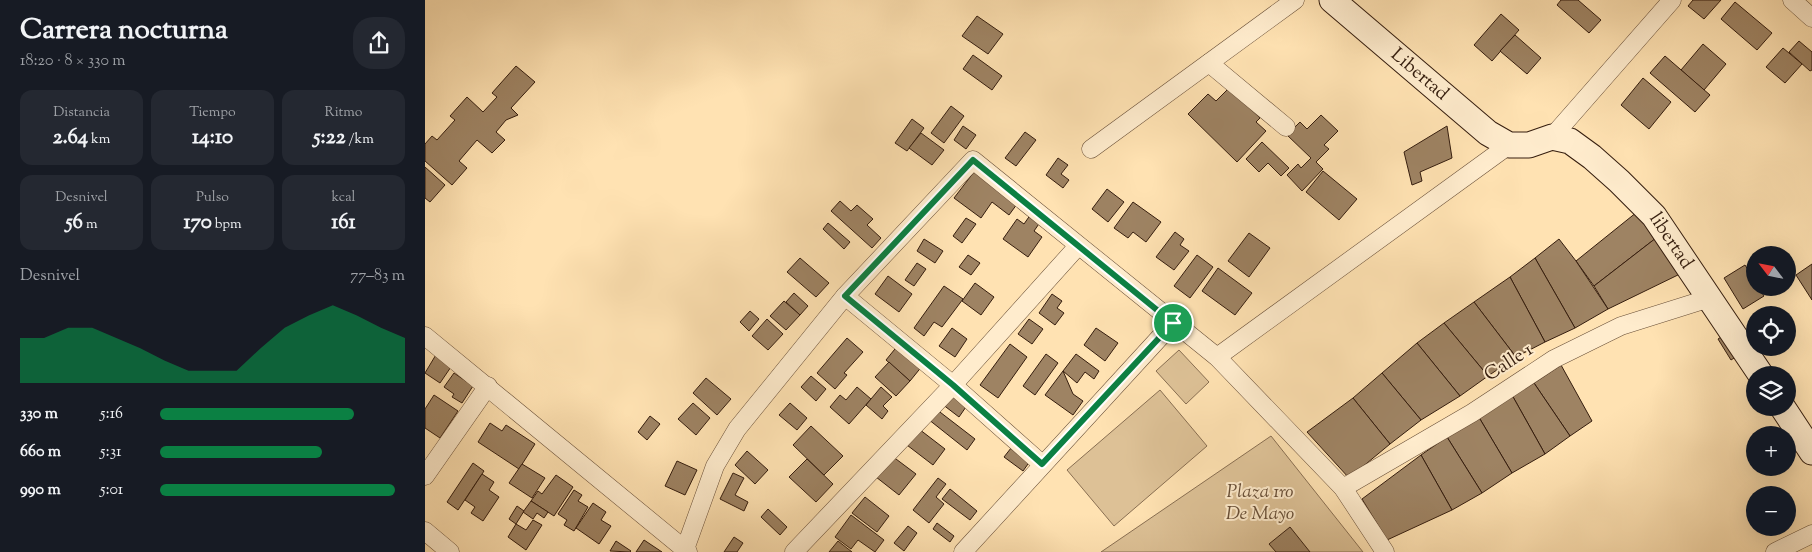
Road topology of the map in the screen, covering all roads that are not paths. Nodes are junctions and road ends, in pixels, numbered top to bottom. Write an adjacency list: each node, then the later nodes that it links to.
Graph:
1 (1295, 0): 6 (street)
2 (1332, 0): 9 (main road, Libertad)
3 (1672, 0): 8 (street)
4 (1792, 0): 5 (street)
5 (1812, 18)
6 (1209, 63): 7 (street); 10 (street)
7 (1286, 127)
8 (1552, 138): 9 (main road); 13 (main road, libertad)
9 (1509, 146): 16 (street)
10 (1091, 149)
11 (1078, 246): 12 (street); 14 (street); 18 (street)
12 (845, 296): 18 (street); 27 (street)
13 (1711, 298): 17 (main road, libertad); 24 (street, Calle 1)
14 (1173, 323): 16 (street); 22 (street)
15 (425, 336): 19 (street)
16 (1217, 357): 24 (street)
17 (1755, 366)
18 (953, 385): 22 (street); 29 (street)
19 (488, 386): 23 (street); 27 (street)
20 (1788, 416): 21 (main road)
21 (1812, 452)
22 (1042, 464): 30 (street)
23 (425, 476)
24 (1343, 488): 31 (street)
25 (425, 531): 28 (street)
26 (1812, 534): 32 (street)
27 (686, 551)
28 (450, 552)
29 (794, 552)
30 (963, 552)
31 (1385, 552)
32 (1775, 552)

